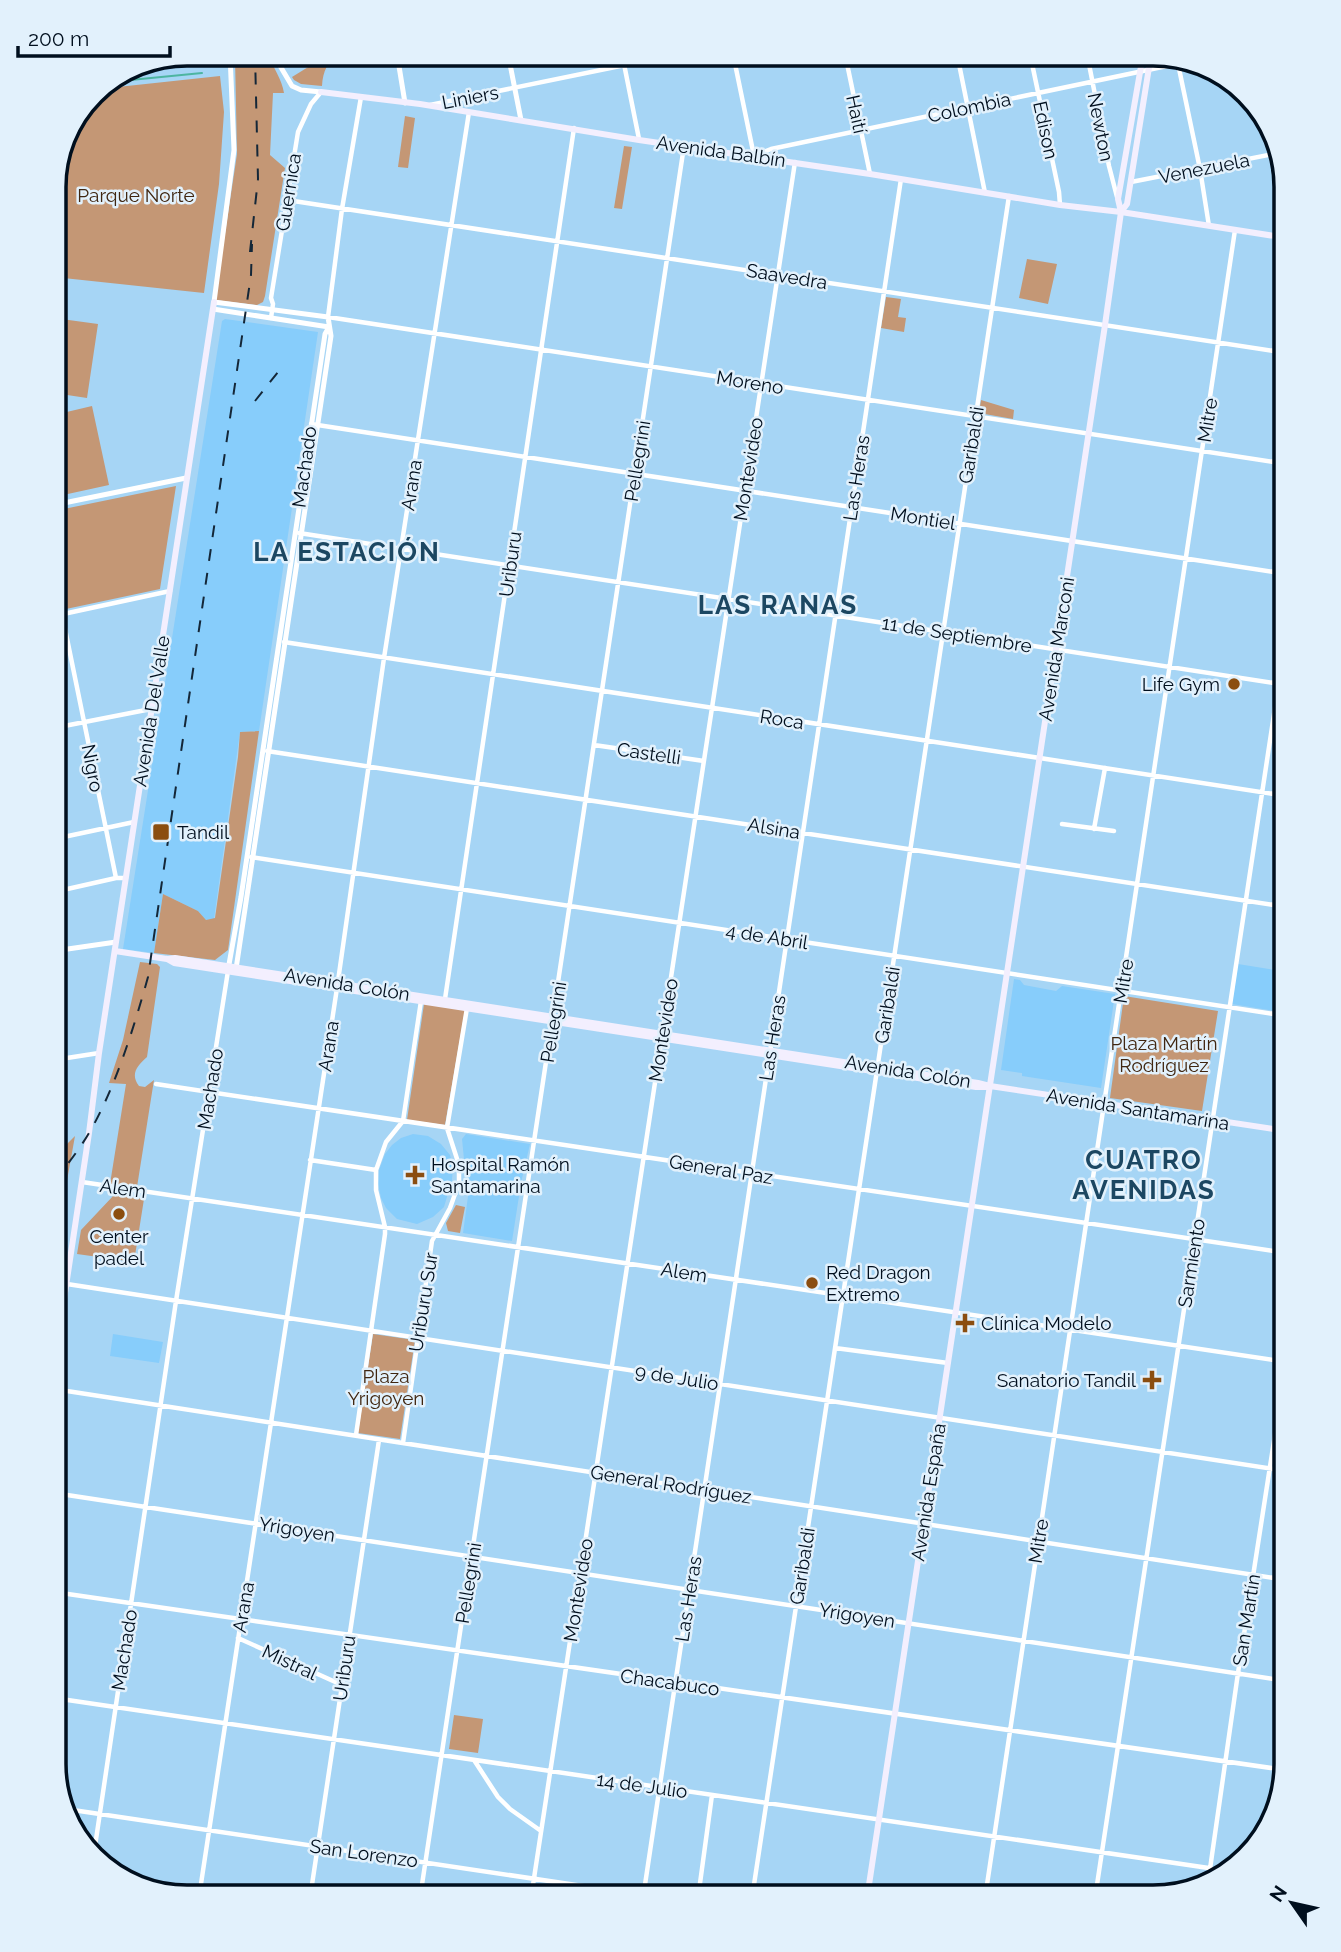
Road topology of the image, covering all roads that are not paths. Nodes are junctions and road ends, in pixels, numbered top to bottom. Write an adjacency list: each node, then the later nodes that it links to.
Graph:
1 (231, 66): 54 (street, Avenida Del Valle)
2 (280, 66): 19 (street)
3 (399, 66): 22 (street)
4 (511, 66): 18 (street)
5 (617, 66): 18 (street, Liniers)
6 (624, 66): 29 (street)
7 (736, 67): 32 (street)
8 (848, 67): 28 (street, Haití)
9 (960, 67): 24 (street)
10 (1033, 67): 20 (street, Edison)
11 (1089, 67): 17 (street, Newton)
12 (1141, 67): 16 (main road)
13 (1156, 67): 14 (street, Colombia)
14 (1149, 69): 16 (street, Colombia); 37 (main road)
15 (1179, 69): 34 (street)
16 (1140, 71): 17 (street, Colombia); 40 (main road)
17 (1092, 82): 20 (street, Colombia); 40 (street, Newton)
18 (515, 88): 23 (street, Liniers); 26 (street)
19 (321, 92): 21 (main road, Avenida Balbín); 41 (street, Guernica)
20 (1038, 93): 24 (street, Colombia); 42 (street, Edison)
21 (361, 97): 22 (main road, Avenida Balbín); 43 (street, Machado)
22 (405, 103): 23 (main road, Avenida Balbín)
23 (426, 105): 25 (main road, Avenida Balbín)
24 (968, 107): 28 (street, Colombia); 38 (street)
25 (469, 112): 26 (main road, Avenida Balbín); 45 (street, Arana)
26 (521, 120): 27 (main road, Avenida Balbín)
27 (574, 128): 29 (main road, Avenida Balbín); 49 (street, Uriburu)
28 (860, 129): 32 (street, Colombia); 35 (street, Haití)
29 (639, 139): 30 (main road, Avenida Balbín)
30 (684, 146): 32 (main road, Avenida Balbín); 50 (street, Pellegrini)
31 (1270, 155): 34 (street, Venezuela)
32 (754, 156): 33 (main road, Avenida Balbín)
33 (795, 162): 35 (main road, Avenida Balbín); 51 (street, Montevideo)
34 (1200, 170): 37 (street, Venezuela); 46 (street)
35 (870, 174): 36 (main road, Avenida Balbín)
36 (901, 179): 38 (main road, Avenida Balbín); 52 (street, Las Heras)
37 (1130, 183): 44 (main road)
38 (985, 193): 39 (main road, Avenida Balbín)
39 (1009, 196): 42 (main road, Avenida Balbín); 56 (street, Garibaldi)
40 (1118, 199): 44 (main road)
41 (287, 200): 43 (street, Saavedra); 53 (street, Guernica)
42 (1059, 205): 44 (main road, Avenida Balbín)
43 (342, 209): 45 (street, Saavedra); 58 (street, Machado)
44 (1121, 212): 46 (main road, Avenida Balbín); 60 (main road, Avenida Marconi)
45 (450, 225): 49 (street, Saavedra); 62 (street, Arana)
46 (1209, 226): 47 (main road, Avenida Balbín)
47 (1235, 230): 48 (main road, Avenida Balbín); 63 (street, Mitre)
48 (1274, 236)
49 (558, 241): 50 (street, Saavedra); 64 (street, Uriburu)
50 (667, 258): 51 (street, Saavedra); 66 (street, Pellegrini)
51 (778, 275): 52 (street, Saavedra); 67 (street, Montevideo)
52 (884, 291): 56 (street, Saavedra); 68 (street, Las Heras)
53 (271, 298): 55 (street, Guernica); 57 (street, Guernica)
54 (213, 306): 55 (street, Moreno); 59 (street); 78 (main road, Avenida Del Valle)
55 (263, 308): 57 (street, Moreno)
56 (992, 308): 60 (street, Saavedra); 69 (street, Garibaldi)
57 (272, 309): 58 (street, Moreno); 59 (street, Guernica)
58 (328, 317): 61 (street, Machado); 62 (street, Moreno)
59 (271, 318): 61 (street)
60 (1105, 325): 63 (street, Saavedra); 72 (main road, Avenida Marconi)
61 (329, 327): 70 (street, Machado); 71 (street, Machado)
62 (433, 333): 64 (street, Moreno); 73 (street, Arana)
63 (1218, 342): 65 (street, Saavedra); 74 (street, Mitre)
64 (541, 349): 66 (street, Moreno); 75 (street, Uriburu)
65 (1274, 351)
66 (651, 366): 67 (street, Moreno); 77 (street, Pellegrini)
67 (761, 383): 68 (street, Moreno); 79 (street, Montevideo)
68 (868, 400): 69 (street, Moreno); 81 (street, Las Heras)
69 (975, 416): 72 (street, Moreno); 82 (street, Garibaldi)
70 (311, 424): 71 (street, Montiel); 83 (street, Machado)
71 (318, 425): 73 (street, Montiel); 84 (street, Machado)
72 (1089, 434): 74 (street, Moreno); 85 (main road, Avenida Marconi)
73 (418, 441): 75 (street, Montiel); 86 (street, Arana)
74 (1202, 451): 76 (street, Moreno); 87 (street, Mitre)
75 (526, 456): 77 (street, Montiel); 88 (street, Uriburu)
76 (1274, 462)
77 (635, 473): 79 (street, Montiel); 90 (street, Pellegrini)
78 (186, 478): 80 (street); 91 (main road, Avenida Del Valle)
79 (745, 490): 81 (street, Montiel); 92 (street, Montevideo)
80 (67, 502)
81 (852, 507): 82 (street, Montiel); 94 (street, Las Heras)
82 (959, 523): 85 (street, Montiel); 95 (street, Garibaldi)
83 (294, 532): 84 (street, 11 de Septiembre); 97 (street, Machado)
84 (302, 533): 86 (street, 11 de Septiembre); 98 (street, Machado)
85 (1073, 541): 87 (street, Montiel); 99 (main road, Avenida Marconi)
86 (401, 549): 88 (street, 11 de Septiembre); 100 (street, Arana)
87 (1186, 558): 89 (street, Montiel); 101 (street, Mitre)
88 (509, 565): 90 (street, 11 de Septiembre); 102 (street, Uriburu)
89 (1274, 572)
90 (619, 582): 92 (street, 11 de Septiembre); 104 (street, Pellegrini)
91 (170, 591): 93 (street); 106 (main road, Avenida Del Valle)
92 (728, 599): 94 (street, 11 de Septiembre); 105 (street, Montevideo)
93 (67, 613)
94 (835, 615): 95 (street, 11 de Septiembre); 109 (street, Las Heras)
95 (943, 632): 99 (street, 11 de Septiembre); 111 (street, Garibaldi)
96 (67, 637): 108 (street, Nigro)
97 (278, 642): 98 (street, Roca); 113 (street, Machado)
98 (286, 642): 100 (street, Roca); 114 (street, Machado)
99 (1056, 650): 101 (street, 11 de Septiembre); 115 (main road, Avenida Marconi)
100 (384, 658): 102 (street, Roca); 117 (street, Arana)
101 (1170, 667): 103 (street, 11 de Septiembre); 119 (street, Mitre)
102 (493, 674): 104 (street, Roca); 120 (street, Uriburu)
103 (1274, 683)
104 (602, 691): 105 (street, Roca); 112 (street, Pellegrini)
105 (712, 708): 109 (street, Roca); 116 (street, Montevideo)
106 (151, 709): 108 (street); 125 (main road, Avenida Del Valle)
107 (1274, 711): 121 (street, Sarmiento)
108 (84, 722): 110 (street); 127 (street, Nigro)
109 (819, 724): 111 (street, Roca); 130 (street, Las Heras)
110 (67, 725)
111 (926, 741): 115 (street, Roca); 132 (street, Garibaldi)
112 (594, 745): 116 (street, Castelli); 123 (street, Pellegrini)
113 (262, 750): 114 (street, Alsina); 133 (street, Machado)
114 (269, 751): 117 (street, Alsina); 133 (street, Machado)
115 (1040, 758): 118 (street, Roca); 134 (main road, Avenida Marconi)
116 (704, 761): 124 (street, Montevideo)
117 (368, 766): 120 (street, Alsina); 135 (street, Arana)
118 (1105, 768): 119 (street, Roca); 128 (street)
119 (1153, 776): 121 (street, Roca); 138 (street, Mitre)
120 (477, 783): 123 (street, Alsina); 140 (street, Uriburu)
121 (1262, 792): 122 (street, Roca); 141 (street, Sarmiento)
122 (1274, 794)
123 (586, 800): 124 (street, Alsina); 143 (street, Pellegrini)
124 (695, 816): 130 (street, Alsina); 144 (street, Montevideo)
125 (134, 822): 127 (street); 137 (main road, Avenida Del Valle)
126 (1062, 824): 128 (street)
127 (105, 829): 131 (street); 136 (street, Nigro)
128 (1094, 829): 129 (street)
129 (1114, 831)
130 (803, 833): 132 (street, Alsina); 145 (street, Las Heras)
131 (67, 837)
132 (910, 849): 134 (street, Alsina); 149 (street, Garibaldi)
133 (250, 857): 135 (street, 4 de Abril); 150 (street, Machado)
134 (1023, 867): 138 (street, Alsina); 151 (main road, Avenida Marconi)
135 (353, 874): 140 (street, 4 de Abril); 152 (street, Arana)
136 (116, 878): 137 (street); 139 (street)
137 (126, 878): 146 (main road, Avenida Del Valle)
138 (1137, 884): 141 (street, Alsina); 153 (street, Mitre)
139 (67, 889)
140 (461, 890): 143 (street, 4 de Abril); 154 (street, Uriburu)
141 (1246, 901): 142 (street, Alsina); 157 (street, Sarmiento)
142 (1274, 905)
143 (570, 906): 144 (street, 4 de Abril); 159 (street, Pellegrini)
144 (679, 923): 145 (street, 4 de Abril); 160 (street, Montevideo)
145 (787, 939): 149 (street, 4 de Abril); 161 (street, Las Heras)
146 (116, 942): 147 (street); 148 (main road, Avenida Del Valle)
147 (67, 949)
148 (115, 951): 150 (main road, Avenida Colón); 162 (main road, Avenida Del Valle)
149 (894, 956): 151 (street, 4 de Abril); 164 (street, Garibaldi)
150 (232, 969): 152 (main road, Avenida Colón); 167 (street, Machado)
151 (1007, 973): 153 (street, 4 de Abril); 166 (main road, Avenida Marconi)
152 (337, 986): 154 (main road, Avenida Colón); 155 (main road, Avenida Colón); 169 (street, Arana)
153 (1121, 990): 157 (street, 4 de Abril); 168 (street, Mitre)
154 (445, 999): 156 (main road, Avenida Colón)
155 (421, 1001): 156 (main road, Avenida Colón); 171 (street)
156 (468, 1005): 159 (main road, Avenida Colón); 172 (street)
157 (1230, 1007): 158 (street, 4 de Abril); 170 (street, Sarmiento)
158 (1274, 1014)
159 (553, 1019): 160 (main road, Avenida Colón); 174 (street, Pellegrini)
160 (662, 1036): 161 (main road, Avenida Colón); 175 (street, Montevideo)
161 (770, 1052): 164 (main road, Avenida Colón); 178 (street, Las Heras)
162 (99, 1053): 163 (street); 179 (main road, Avenida Del Valle)
163 (66, 1058)
164 (877, 1069): 166 (main road, Avenida Colón); 181 (street, Garibaldi)
165 (156, 1084): 167 (street, General Paz)
166 (990, 1086): 168 (main road, Avenida Santamarina); 184 (main road, Avenida España)
167 (209, 1092): 169 (street, General Paz); 183 (street, Machado)
168 (1104, 1104): 170 (main road, Avenida Santamarina); 186 (street, Mitre)
169 (319, 1109): 171 (street, General Paz); 176 (street, Arana)
170 (1213, 1120): 173 (main road, Avenida Santamarina); 189 (street, Sarmiento)
171 (403, 1121): 172 (street, General Paz); 177 (street)
172 (447, 1128): 174 (street, General Paz); 180 (street)
173 (1274, 1129)
174 (535, 1141): 175 (street, General Paz); 182 (street, Pellegrini)
175 (644, 1157): 178 (street, General Paz); 192 (street, Montevideo)
176 (310, 1160): 177 (street); 185 (street, Arana)
177 (376, 1170): 187 (street)
178 (751, 1174): 181 (street, General Paz); 193 (street, Las Heras)
179 (82, 1182): 183 (street, Alem); 194 (main road, Avenida Del Valle)
180 (459, 1183): 182 (street); 188 (street, Uriburu Sur)
181 (859, 1190): 184 (street, General Paz); 196 (street, Garibaldi)
182 (527, 1193): 190 (street, Pellegrini)
183 (192, 1199): 185 (street, Alem); 197 (street, Machado)
184 (972, 1207): 186 (street, General Paz); 198 (main road, Avenida España)
185 (303, 1215): 187 (street, Alem); 199 (street, Arana)
186 (1086, 1224): 189 (street, General Paz); 201 (street, Mitre)
187 (385, 1227): 188 (street, Alem); 200 (street)
188 (435, 1234): 190 (street, Alem); 202 (street, Uriburu Sur)
189 (1195, 1240): 191 (street, General Paz); 203 (street, Sarmiento)
190 (519, 1247): 192 (street, Alem); 205 (street, Pellegrini)
191 (1274, 1251)
192 (628, 1264): 193 (street, Alem); 208 (street, Montevideo)
193 (736, 1280): 196 (street, Alem); 209 (street, Las Heras)
194 (67, 1284): 195 (main road, Avenida Del Valle); 197 (street, 9 de Julio)
195 (66, 1288)
196 (843, 1296): 198 (street, Alem); 204 (street, Garibaldi)
197 (176, 1301): 199 (street, 9 de Julio); 212 (street, Machado)
198 (956, 1313): 201 (street, Alem); 207 (main road, Avenida España)
199 (287, 1317): 200 (street, 9 de Julio); 214 (street, Arana)
200 (371, 1330): 202 (street, 9 de Julio); 215 (street)
201 (1070, 1330): 203 (street, Alem); 216 (street, Mitre)
202 (417, 1337): 205 (street, 9 de Julio); 219 (street, Uriburu Sur)
203 (1178, 1347): 206 (street, Alem); 220 (street, Sarmiento)
204 (835, 1348): 207 (street); 211 (street, Garibaldi)
205 (503, 1350): 208 (street, 9 de Julio); 221 (street, Pellegrini)
206 (1274, 1358)
207 (948, 1363): 213 (main road, Avenida España)
208 (612, 1367): 209 (street, 9 de Julio); 224 (street, Montevideo)
209 (720, 1384): 211 (street, 9 de Julio); 225 (street, Las Heras)
210 (66, 1391): 212 (street, General Rodríguez)
211 (827, 1400): 213 (street, 9 de Julio); 227 (street, Garibaldi)
212 (160, 1406): 214 (street, General Rodríguez); 228 (street, Machado)
213 (940, 1418): 216 (street, 9 de Julio); 230 (main road, Avenida España)
214 (271, 1422): 215 (street, General Rodríguez); 229 (street, Arana)
215 (356, 1435): 218 (street, General Rodríguez)
216 (1054, 1435): 220 (street, 9 de Julio); 232 (street, Mitre)
217 (1274, 1438): 222 (street, San Martín)
218 (379, 1440): 219 (street, General Rodríguez); 231 (street, Uriburu)
219 (403, 1443): 221 (street, General Rodríguez)
220 (1163, 1452): 222 (street, 9 de Julio); 234 (street, Sarmiento)
221 (487, 1456): 224 (street, General Rodríguez); 233 (street, Pellegrini)
222 (1269, 1468): 223 (street, 9 de Julio); 236 (street, San Martín)
223 (1274, 1469)
224 (596, 1473): 225 (street, General Rodríguez); 235 (street, Montevideo)
225 (704, 1490): 227 (street, General Rodríguez); 238 (street, Las Heras)
226 (66, 1495): 228 (street, Yrigoyen)
227 (811, 1506): 230 (street, General Rodríguez); 241 (street, Garibaldi)
228 (145, 1507): 229 (street, Yrigoyen); 240 (street, Machado)
229 (256, 1523): 231 (street, Yrigoyen); 242 (street, Arana)
230 (923, 1524): 232 (street, General Rodríguez); 243 (main road, Avenida España)
231 (364, 1539): 233 (street, Yrigoyen); 244 (street, Uriburu)
232 (1038, 1542): 234 (street, General Rodríguez); 246 (street, Mitre)
233 (472, 1556): 235 (street, Yrigoyen); 247 (street, Pellegrini)
234 (1146, 1558): 236 (street, General Rodríguez); 248 (street, Sarmiento)
235 (581, 1572): 238 (street, Yrigoyen); 249 (street, Montevideo)
236 (1254, 1574): 237 (street, General Rodríguez); 250 (street, San Martín)
237 (1274, 1578)
238 (689, 1589): 241 (street, Yrigoyen); 252 (street, Las Heras)
239 (66, 1594): 240 (street, Chacabuco)
240 (131, 1603): 242 (street, Chacabuco); 256 (street, Machado)
241 (796, 1605): 243 (street, Yrigoyen); 254 (street, Garibaldi)
242 (242, 1620): 244 (street, Chacabuco); 245 (street, Arana)
243 (908, 1623): 246 (street, Yrigoyen); 257 (main road, Avenida España)
244 (349, 1635): 247 (street, Chacabuco); 253 (street, Uriburu)
245 (238, 1638): 253 (street, Mistral); 258 (street, Arana)
246 (1024, 1640): 248 (street, Yrigoyen); 259 (street, Mitre)
247 (457, 1651): 249 (street, Chacabuco); 262 (street, Pellegrini)
248 (1132, 1656): 250 (street, Yrigoyen); 261 (street, Sarmiento)
249 (566, 1667): 252 (street, Chacabuco); 266 (street, Montevideo)
250 (1238, 1673): 251 (street, Yrigoyen); 264 (street, San Martín)
251 (1274, 1679)
252 (675, 1682): 254 (street, Chacabuco); 267 (street, Las Heras)
253 (342, 1685): 260 (street, Uriburu)
254 (782, 1698): 257 (street, Chacabuco); 269 (street, Garibaldi)
255 (66, 1699): 256 (street, 14 de Julio)
256 (116, 1706): 258 (street, 14 de Julio); 271 (street, Machado)
257 (895, 1714): 259 (street, Chacabuco); 272 (main road, Avenida España)
258 (226, 1723): 260 (street, 14 de Julio); 273 (street, Arana)
259 (1010, 1731): 261 (street, Chacabuco); 275 (street, Mitre)
260 (333, 1738): 262 (street, 14 de Julio); 277 (street, Uriburu)
261 (1118, 1747): 264 (street, Chacabuco); 278 (street, Sarmiento)
262 (442, 1756): 263 (street, 14 de Julio); 279 (street, Pellegrini)
263 (474, 1760): 266 (street, 14 de Julio); 274 (street)
264 (1226, 1762): 265 (street, Chacabuco); 280 (street, San Martín)
265 (1274, 1768)
266 (550, 1772): 267 (street, 14 de Julio); 274 (street, Montevideo)
267 (659, 1788): 268 (street, 14 de Julio); 289 (street, Las Heras)
268 (712, 1796): 269 (street, 14 de Julio); 290 (street)
269 (766, 1803): 272 (street, 14 de Julio); 291 (street, Garibaldi)
270 (76, 1810): 271 (street, San Lorenzo)
271 (100, 1814): 273 (street, San Lorenzo); 276 (street, Machado)
272 (879, 1820): 275 (street, 14 de Julio); 292 (main road, Avenida España)
273 (209, 1831): 277 (street, San Lorenzo); 284 (street, Arana)
274 (541, 1831): 283 (street, Montevideo)
275 (994, 1837): 278 (street, 14 de Julio); 293 (street, Mitre)
276 (96, 1843)
277 (318, 1846): 279 (street, San Lorenzo); 285 (street, Uriburu)
278 (1102, 1853): 280 (street, 14 de Julio); 294 (street, Sarmiento)
279 (426, 1863): 283 (street, San Lorenzo); 286 (street, Pellegrini)
280 (1210, 1868): 281 (street, 14 de Julio); 282 (street, San Martín)
281 (1214, 1869)
282 (1210, 1871)
283 (534, 1879): 287 (street, Montevideo); 288 (street, San Lorenzo)
284 (201, 1885)
285 (312, 1885)
286 (423, 1885)
287 (533, 1885)
288 (572, 1885)
289 (645, 1885)
290 (700, 1885)
291 (754, 1885)
292 (869, 1885)
293 (987, 1885)
294 (1097, 1885)

